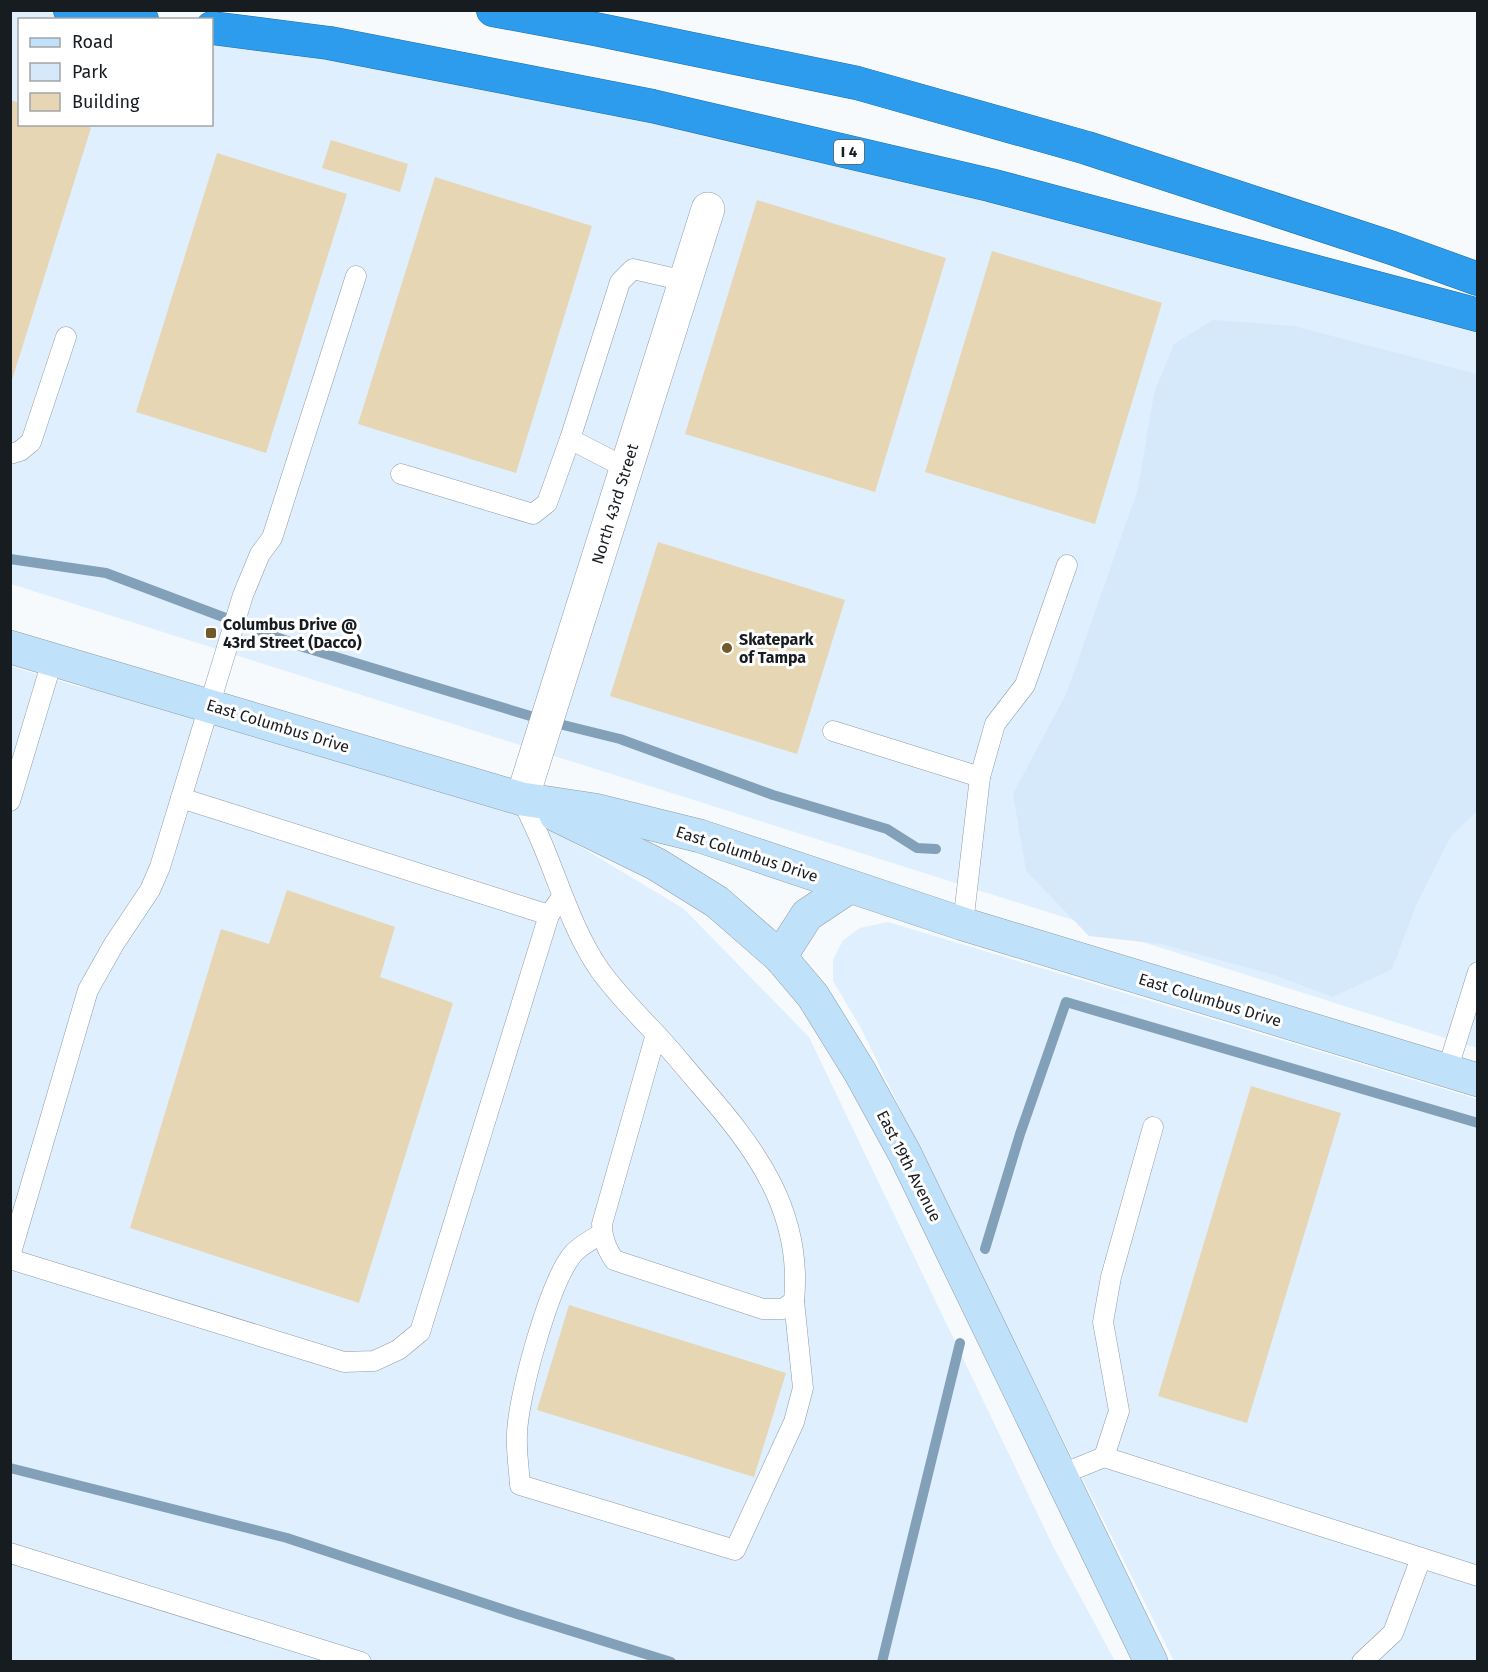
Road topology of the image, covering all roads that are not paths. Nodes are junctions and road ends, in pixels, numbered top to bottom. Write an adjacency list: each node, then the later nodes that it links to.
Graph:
1 (70, 10): 3 (highway)
2 (493, 10): 7 (highway)
3 (128, 18)
4 (213, 28): 9 (highway, I 4)
5 (708, 209): 8 (street, North 43rd Street)
6 (356, 276): 18 (lane)
7 (1478, 279)
8 (685, 281): 11 (lane); 13 (street, North 43rd Street)
9 (1478, 315)
10 (66, 337): 12 (lane)
11 (570, 439): 13 (lane); 14 (lane)
12 (10, 454)
13 (626, 468): 22 (street, North 43rd Street)
14 (401, 474)
15 (1067, 565): 20 (lane)
16 (10, 647): 17 (main road, East Columbus Drive)
17 (52, 658): 18 (main road, East Columbus Drive); 23 (lane)
18 (208, 705): 21 (lane); 22 (main road, East Columbus Drive)
19 (833, 731): 20 (lane)
20 (980, 777): 27 (lane)
21 (181, 798): 26 (lane); 34 (lane)
22 (522, 799): 24 (main road, East Columbus Drive); 25 (lane); 28 (main road, East 19th Avenue)
23 (10, 801)
24 (849, 887): 27 (main road, East Columbus Drive); 28 (main road)
25 (562, 897): 26 (lane); 30 (lane)
26 (549, 915): 34 (lane)
27 (963, 924): 31 (main road, East Columbus Drive)
28 (780, 957): 37 (main road, East 19th Avenue)
29 (1478, 972): 31 (lane)
30 (656, 1034): 33 (lane); 35 (lane)
31 (1462, 1075)
32 (1153, 1127): 36 (lane)
33 (602, 1233): 35 (lane); 35 (lane)
34 (10, 1258)
35 (794, 1301)
36 (1104, 1457): 37 (lane); 39 (lane)
37 (1060, 1475): 42 (main road, East 19th Avenue)
38 (10, 1554): 41 (lane)
39 (1420, 1558): 40 (lane); 43 (lane)
40 (1478, 1576)
41 (361, 1662)
42 (1151, 1662)
43 (1362, 1662)

